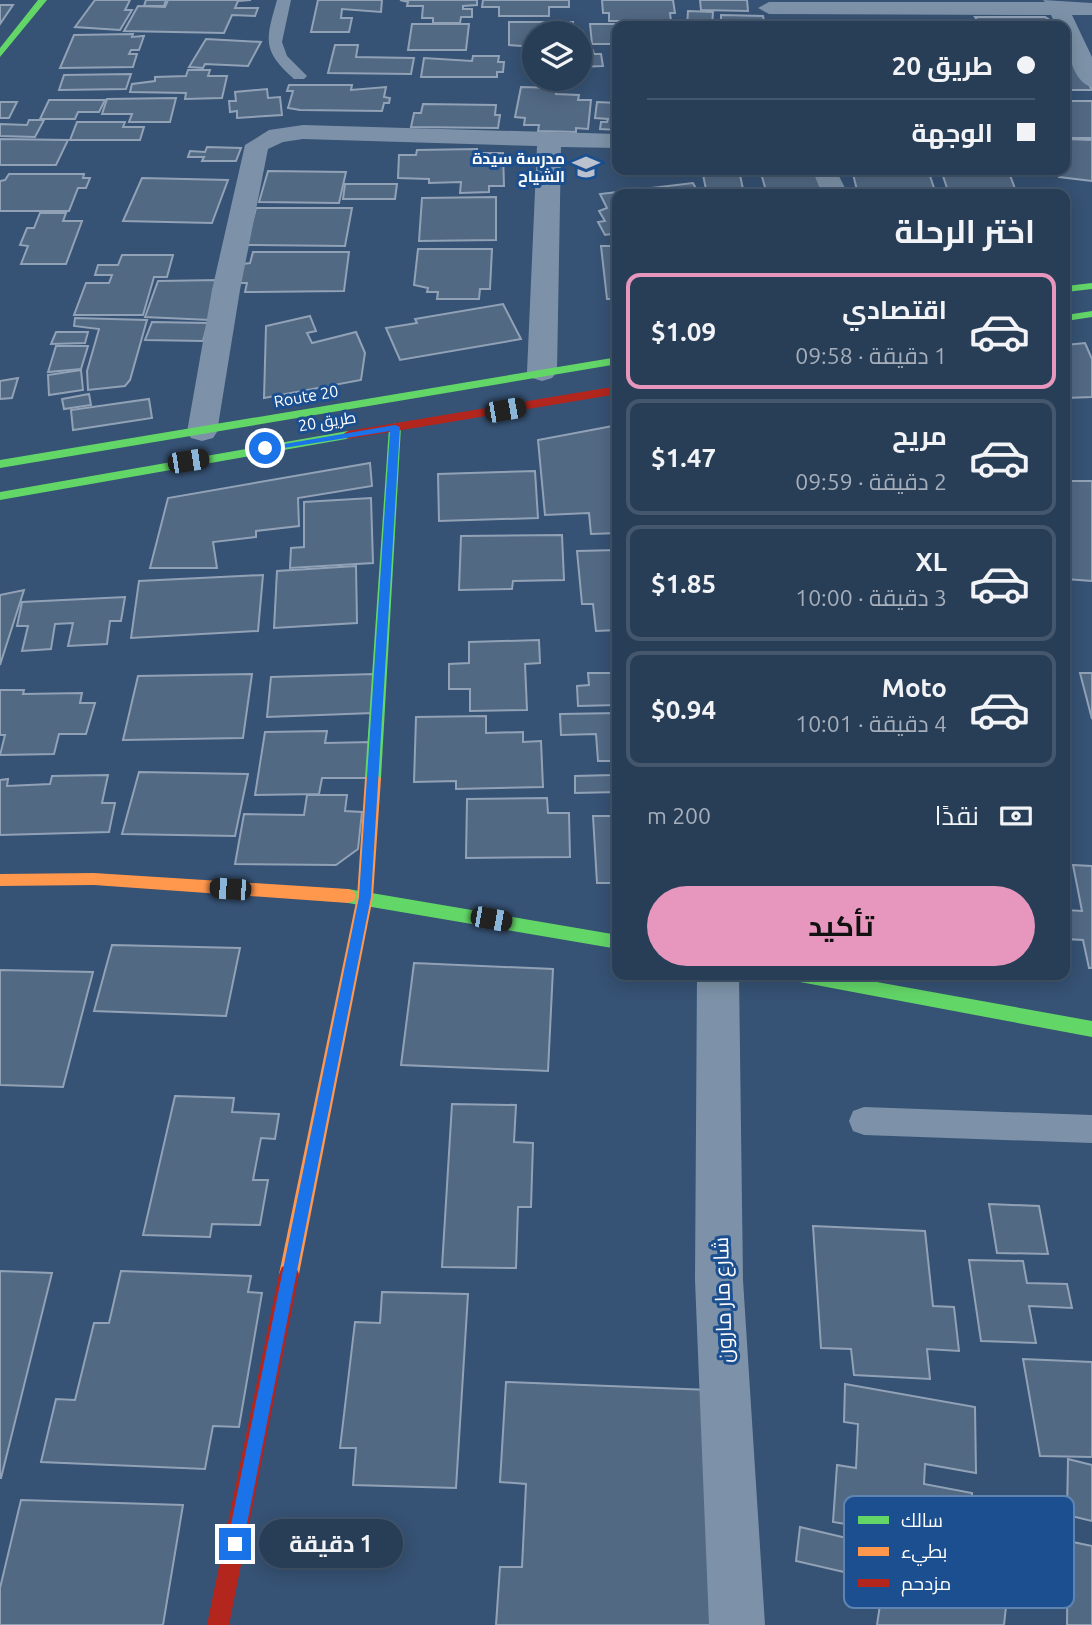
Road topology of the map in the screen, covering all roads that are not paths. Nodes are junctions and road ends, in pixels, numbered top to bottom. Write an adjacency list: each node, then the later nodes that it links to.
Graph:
1 (44, 0): 8 (street)
2 (284, 0): 9 (lane)
3 (1056, 5): 4 (street); 5 (street); 6 (street)
4 (1092, 9)
5 (770, 11)
6 (1064, 21)
7 (1070, 34): 10 (street)
8 (0, 54)
9 (299, 76)
10 (1092, 80)
11 (548, 139): 12 (street); 16 (street); 19 (street)
12 (612, 141)
13 (1092, 286): 14 (street)
14 (1070, 289)
15 (612, 361): 16 (street, Route 20)
16 (542, 372): 19 (street, Route 20)
17 (612, 391): 18 (street, طريق 20)
18 (395, 427): 21 (street, طريق 20); 23 (street)
19 (202, 432): 20 (street, Route 20)
20 (0, 464)
21 (0, 496)
22 (0, 880): 23 (street)
23 (365, 897): 24 (street); 30 (street)
24 (612, 941)
25 (718, 980): 31 (street, شارع مار مارون)
26 (827, 980): 27 (street)
27 (1092, 1030)
28 (864, 1121): 29 (lane)
29 (1092, 1129)
30 (218, 1625)
31 (737, 1625)

